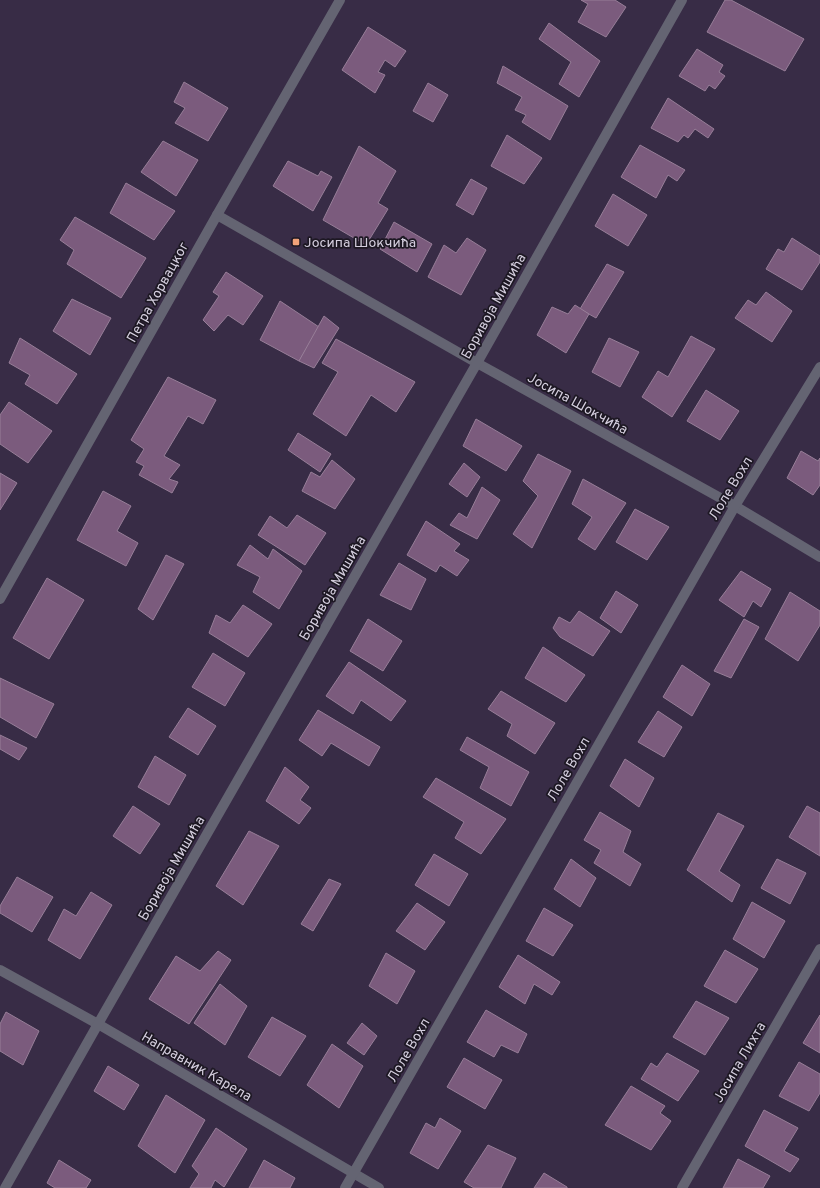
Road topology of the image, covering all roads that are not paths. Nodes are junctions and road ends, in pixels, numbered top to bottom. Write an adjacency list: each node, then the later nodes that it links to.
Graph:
1 (340, 0): 3 (street, Петра Хорвацког)
2 (682, 0): 4 (street, Боривоја Мишића)
3 (217, 214): 4 (street, Јосипа Шокчића); 8 (street, Петра Хорвацког)
4 (477, 363): 6 (street, Јосипа Шокчића); 11 (street, Боривоја Мишића)
5 (820, 367): 6 (street, Лоле Вохл)
6 (735, 506): 7 (street, Јосипа Шокчића); 12 (street, Лоле Вохл)
7 (820, 557)
8 (0, 599)
9 (820, 949): 16 (street, Јосипа Лихта)
10 (0, 970): 11 (street, Направник Карела)
11 (98, 1024): 12 (street, Направник Карела); 13 (street, Боривоја Мишића)
12 (353, 1174): 14 (street, Лоле Вохл); 15 (street, Направник Карела)
13 (5, 1188)
14 (345, 1188)
15 (379, 1188)
16 (682, 1188)

